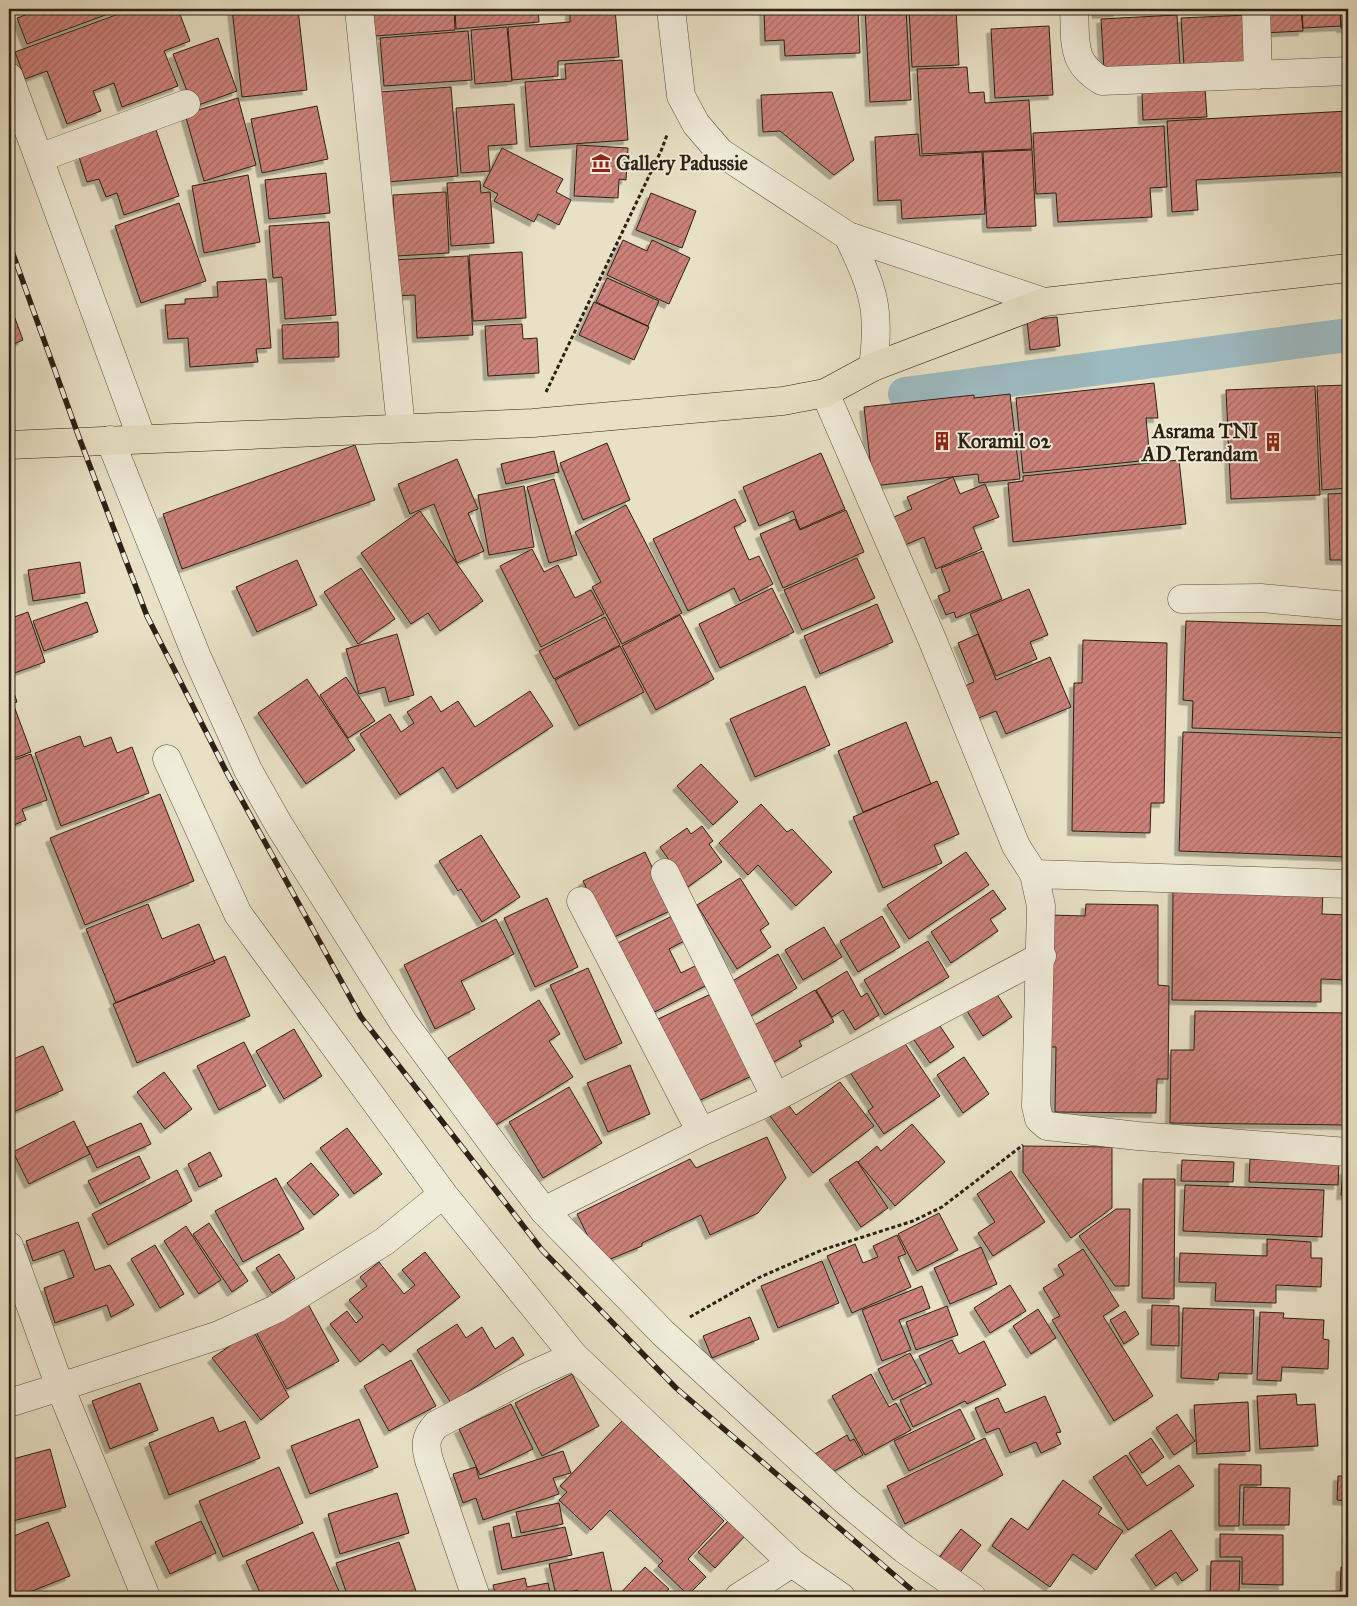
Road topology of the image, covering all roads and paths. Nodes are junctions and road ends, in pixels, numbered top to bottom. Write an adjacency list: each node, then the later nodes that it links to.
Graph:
1 (358, 9): 17 (street)
2 (672, 9): 8 (street)
3 (1074, 9): 6 (street)
4 (1256, 9): 6 (street)
5 (1348, 71): 6 (street)
6 (1258, 75)
7 (9, 77): 10 (street)
8 (681, 96): 11 (street); 16 (path)
9 (186, 104): 10 (street)
10 (39, 158): 18 (street)
11 (848, 236): 13 (street); 14 (street)
12 (1348, 268): 13 (main road)
13 (1044, 302): 14 (main road)
14 (873, 367): 15 (main road)
15 (825, 393): 16 (main road); 25 (street)
16 (533, 422): 17 (main road)
17 (401, 428): 18 (main road)
18 (142, 439): 19 (main road)
19 (110, 440): 20 (main road); 34 (street)
20 (9, 445)
21 (1182, 599): 22 (street)
22 (1348, 606)
23 (167, 759): 33 (street)
24 (665, 873): 29 (street)
25 (1034, 874): 26 (street); 28 (street)
26 (1348, 884)
27 (581, 901): 31 (street)
28 (1042, 956): 29 (street); 30 (street)
29 (775, 1096): 31 (street)
30 (1047, 1126): 32 (street); 36 (path)
31 (701, 1132): 34 (street)
32 (1348, 1152)
33 (443, 1194): 37 (street); 38 (street)
34 (544, 1211): 36 (street)
35 (9, 1246): 38 (street)
36 (663, 1333): 45 (street)
37 (574, 1356): 40 (street); 42 (street)
38 (60, 1386): 39 (street); 41 (street)
39 (9, 1402)
40 (792, 1563): 43 (street); 44 (street)
41 (146, 1597)
42 (476, 1597)
43 (739, 1597)
44 (841, 1597)
45 (972, 1597)

